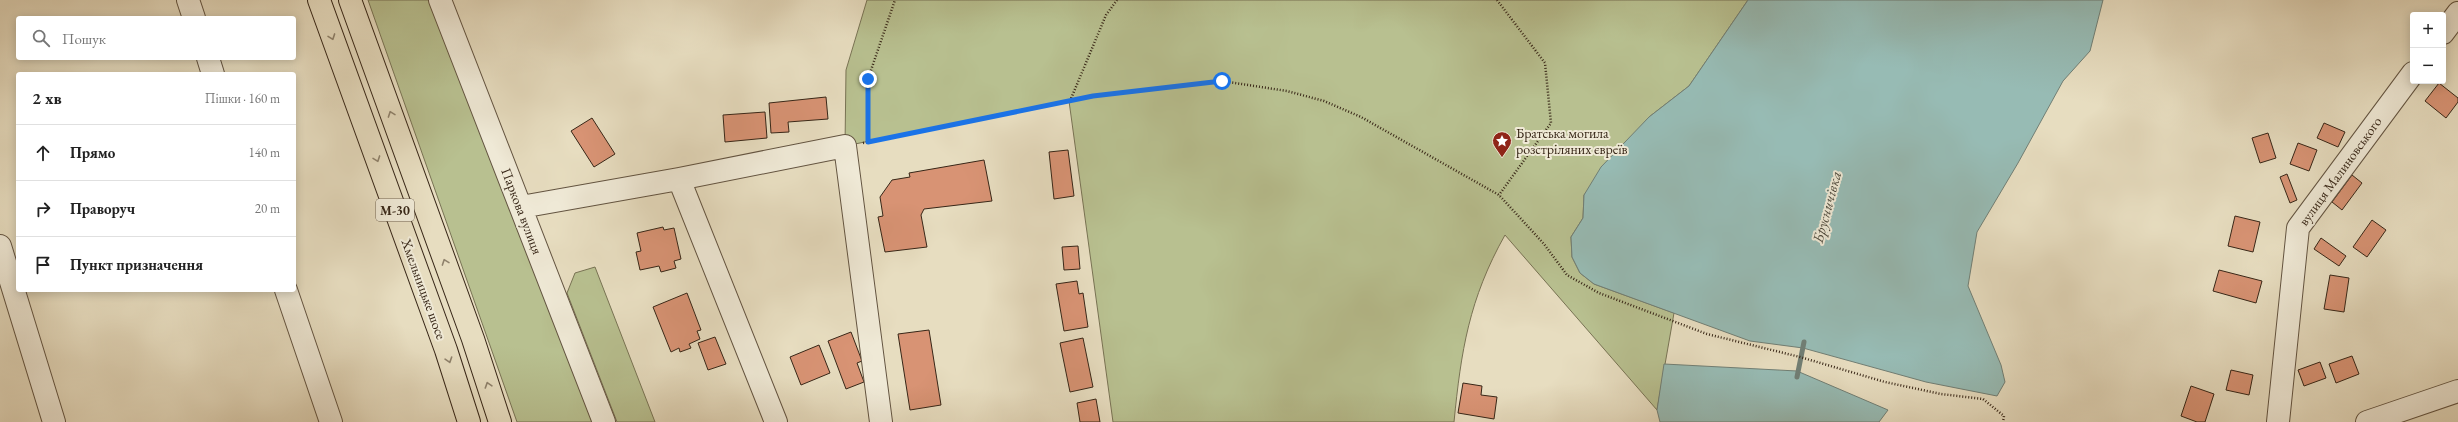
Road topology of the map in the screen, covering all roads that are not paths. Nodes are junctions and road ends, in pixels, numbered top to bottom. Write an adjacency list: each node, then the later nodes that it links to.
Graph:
1 (188, 0): 6 (street)
2 (319, 0): 18 (highway, Хмельницьке шосе / М-30, one-way to 18)
3 (350, 0): 19 (highway, Хмельницьке шосе / М-30, one-way to 3)
4 (440, 0): 12 (street, Паркова вулиця)
5 (2458, 13): 7 (street)
6 (193, 16)
7 (2446, 29)
8 (209, 60): 9 (street)
9 (212, 72)
10 (2410, 77): 23 (street, вулиця Малиновського)
11 (679, 179): 12 (street); 21 (street); 22 (street)
12 (521, 207): 20 (street, Паркова вулиця)
13 (0, 246): 16 (street)
14 (287, 292): 17 (street)
15 (2455, 398): 24 (street)
16 (54, 422)
17 (331, 422)
18 (469, 422)
19 (500, 422)
20 (604, 422)
21 (776, 422)
22 (881, 422)
23 (2278, 422)
24 (2367, 422)

